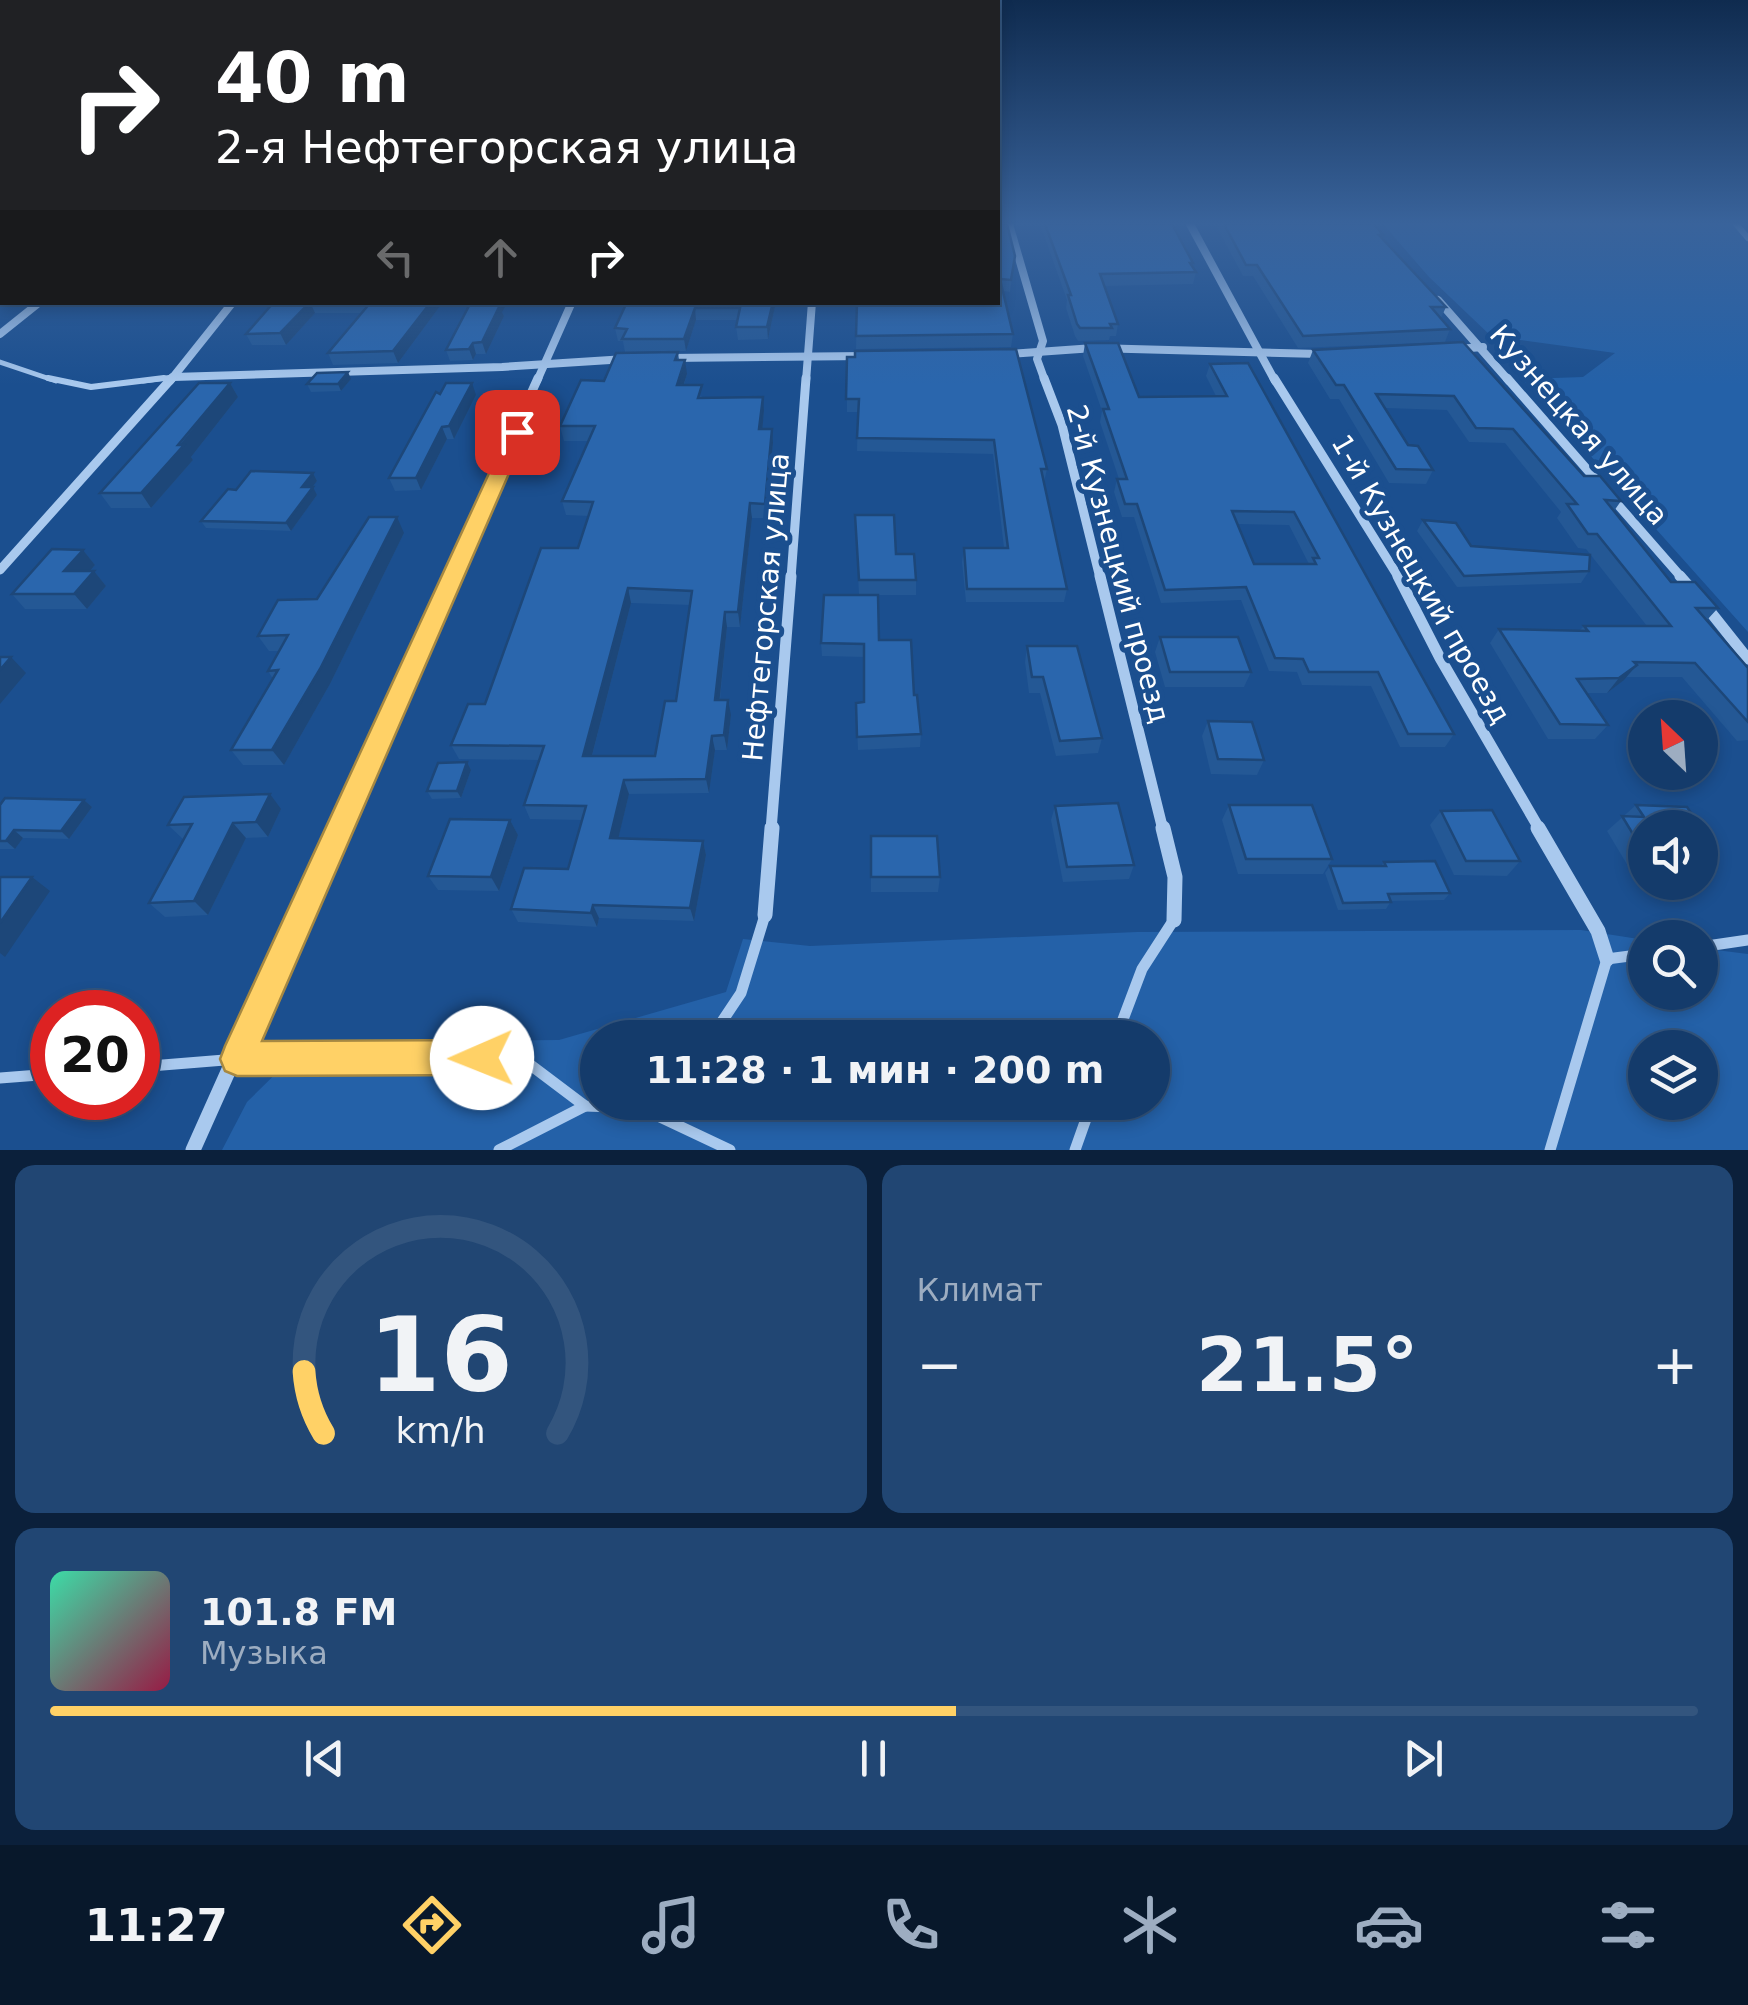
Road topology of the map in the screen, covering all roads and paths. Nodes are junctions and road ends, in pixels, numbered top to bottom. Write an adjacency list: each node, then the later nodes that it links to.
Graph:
1 (1025, 278): 11 (street, 2-й Кузнецкий проезд)
2 (1218, 278): 12 (street, 1-й Кузнецкий проезд)
3 (1433, 294): 9 (street, Кузнецкая улица)
4 (36, 305): 8 (street)
5 (231, 305): 21 (street)
6 (571, 305): 20 (street)
7 (812, 305): 15 (street, Нефтегорская улица)
8 (0, 334)
9 (1483, 347): 10 (street); 23 (street, Кузнецкая улица)
10 (1442, 349)
11 (1040, 352): 12 (street); 14 (street); 25 (street, 2-й Кузнецкий проезд)
12 (1257, 352): 13 (street); 29 (street, 1-й Кузнецкий проезд)
13 (1335, 353)
14 (1005, 354)
15 (809, 356): 16 (street); 17 (street); 24 (street, Нефтегорская улица)
16 (868, 356)
17 (661, 358)
18 (643, 359): 20 (street)
19 (0, 362): 21 (lane)
20 (548, 362): 21 (street); 32 (street)
21 (173, 377): 22 (street)
22 (0, 570)
23 (1748, 658)
24 (764, 915): 30 (lane)
25 (1174, 920): 31 (lane)
26 (1748, 940): 27 (lane)
27 (1718, 944)
28 (1628, 956): 29 (lane)
29 (1608, 959): 44 (lane)
30 (723, 1020)
31 (1123, 1020)
32 (237, 1059): 33 (lane); 36 (lane); 40 (street)
33 (160, 1065)
34 (30, 1076): 35 (lane)
35 (0, 1078)
36 (580, 1102)
37 (580, 1109): 41 (lane)
38 (673, 1120): 42 (lane)
39 (1086, 1120): 43 (lane)
40 (193, 1150)
41 (499, 1150)
42 (730, 1150)
43 (1075, 1150)
44 (1550, 1150)

